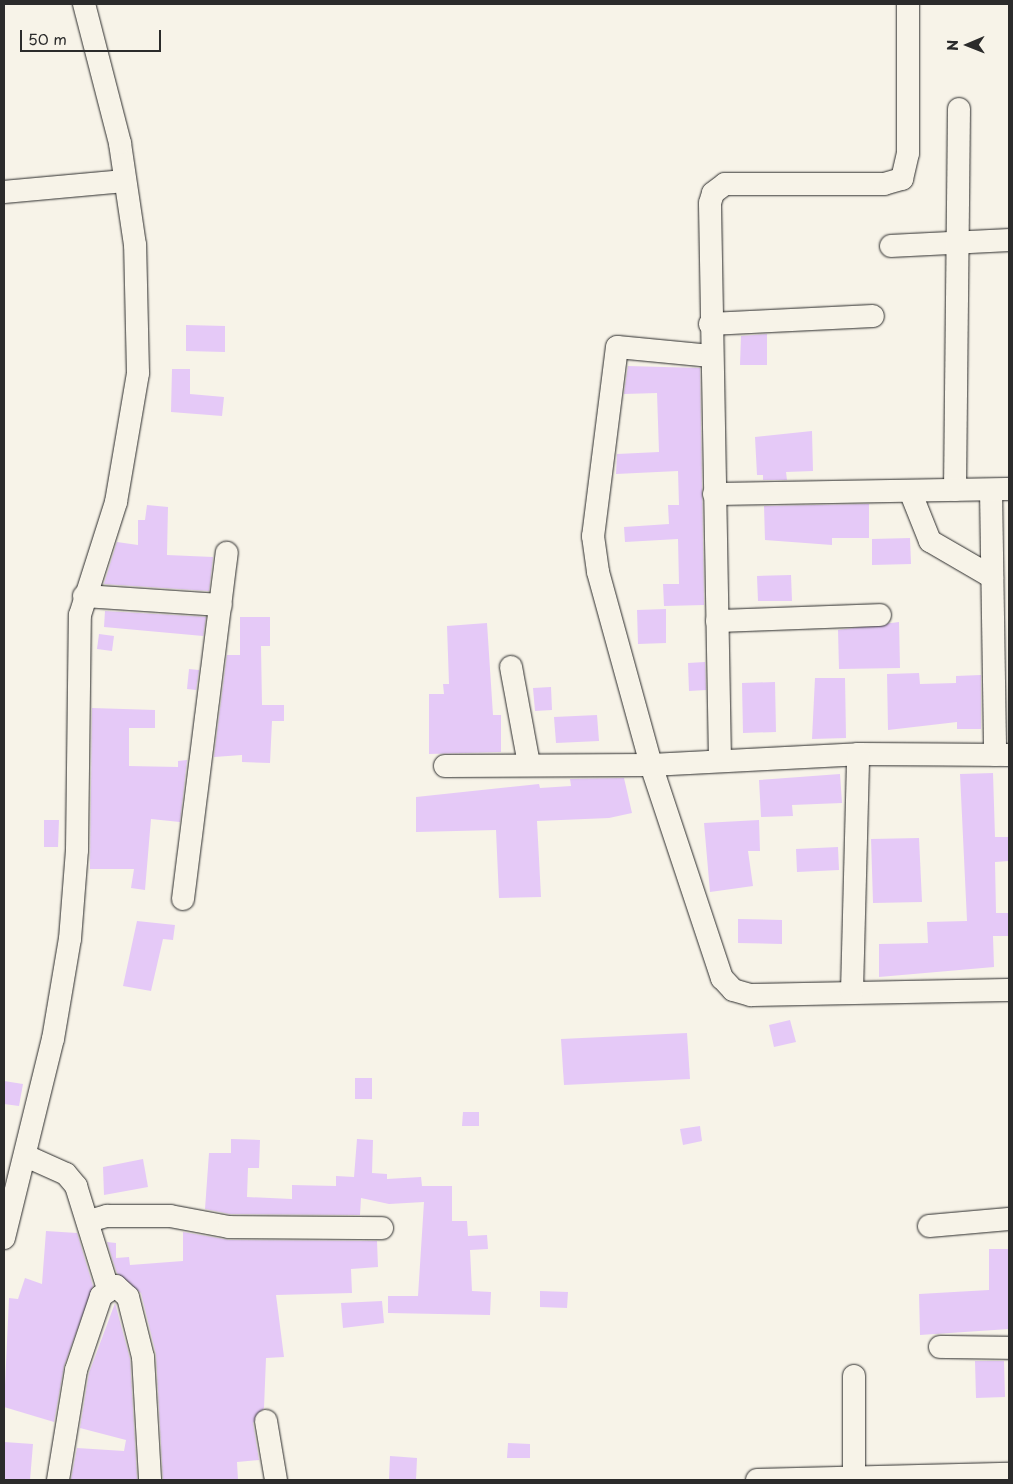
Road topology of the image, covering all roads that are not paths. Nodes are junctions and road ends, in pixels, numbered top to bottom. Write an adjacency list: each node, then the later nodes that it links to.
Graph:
1 (84, 4): 4 (street)
2 (908, 4): 10 (street)
3 (959, 110): 7 (street)
4 (125, 181): 5 (street); 18 (street)
5 (4, 192)
6 (1009, 240): 7 (street)
7 (957, 243): 8 (street); 13 (street)
8 (891, 246)
9 (873, 316): 10 (street)
10 (710, 324): 11 (street)
11 (711, 356): 15 (street); 27 (street)
12 (1000, 489): 13 (street); 17 (street)
13 (955, 490): 14 (street)
14 (910, 491): 15 (street); 17 (street)
15 (714, 494): 21 (street)
16 (226, 553): 19 (street)
17 (992, 577): 24 (street)
18 (84, 596): 19 (street); 32 (street)
19 (222, 605): 29 (street)
20 (880, 615): 21 (street)
21 (717, 621): 25 (street)
22 (511, 667): 26 (street)
23 (858, 754): 24 (street); 25 (street); 31 (street)
24 (1002, 755)
25 (720, 761): 27 (street)
26 (529, 764): 27 (street); 28 (street)
27 (651, 765): 31 (street)
28 (445, 766)
29 (183, 899)
30 (1009, 990): 31 (street)
31 (852, 991)
32 (26, 1156): 34 (street); 37 (street)
33 (1009, 1219): 35 (street)
34 (89, 1221): 36 (street); 38 (street)
35 (929, 1226)
36 (382, 1228)
37 (4, 1238)
38 (108, 1289): 44 (street); 45 (street)
39 (940, 1347): 40 (street)
40 (1009, 1348)
41 (854, 1376): 48 (street)
42 (266, 1421): 46 (street)
43 (1009, 1474): 48 (street)
44 (58, 1480)
45 (150, 1480)
46 (276, 1480)
47 (757, 1480): 48 (street)
48 (854, 1480)

